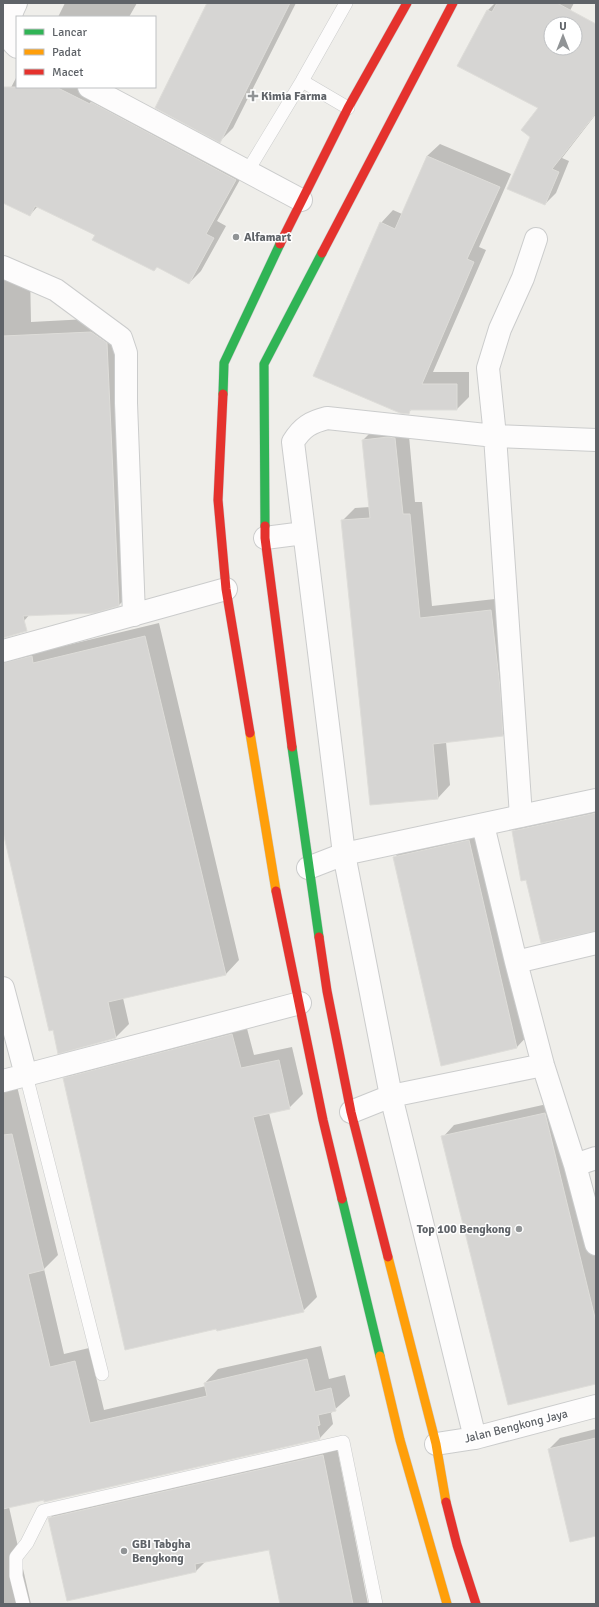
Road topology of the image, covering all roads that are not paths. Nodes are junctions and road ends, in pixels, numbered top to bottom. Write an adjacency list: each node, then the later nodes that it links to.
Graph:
1 (16, 3): 5 (street)
2 (346, 3): 6 (lane)
3 (407, 3): 8 (main road)
4 (453, 3): 16 (main road)
5 (16, 46)
6 (302, 81): 8 (lane); 9 (lane)
7 (91, 88): 9 (street)
8 (348, 108): 10 (main road)
9 (247, 172): 10 (street)
10 (301, 200): 17 (main road)
11 (536, 239): 13 (street)
12 (3, 267): 18 (street)
13 (495, 436): 14 (street); 15 (street); 21 (street)
14 (596, 440)
15 (304, 533): 16 (street); 23 (street)
16 (265, 538): 24 (main road)
17 (226, 589): 18 (street); 28 (main road)
18 (134, 615): 19 (street)
19 (3, 651)
20 (596, 800): 21 (street)
21 (521, 816): 22 (street)
22 (483, 825): 23 (street); 26 (street)
23 (344, 854): 24 (street); 32 (street)
24 (308, 868): 33 (main road)
25 (596, 943): 26 (street)
26 (516, 962): 29 (street)
27 (3, 988): 30 (street)
28 (300, 1003): 30 (street); 43 (main road)
29 (543, 1065): 32 (street); 35 (street)
30 (26, 1075): 31 (street); 37 (lane)
31 (3, 1081)
32 (391, 1096): 33 (street); 39 (street)
33 (351, 1112): 40 (main road)
34 (596, 1158): 35 (street)
35 (575, 1165): 36 (street)
36 (596, 1244)
37 (102, 1374)
38 (596, 1406): 39 (street, Jalan Bengkong Jaya)
39 (475, 1438): 40 (street, Jalan Bengkong Jaya)
40 (436, 1444): 44 (main road)
41 (23, 1604): 42 (lane)
42 (376, 1604)
43 (448, 1604)
44 (476, 1604)

